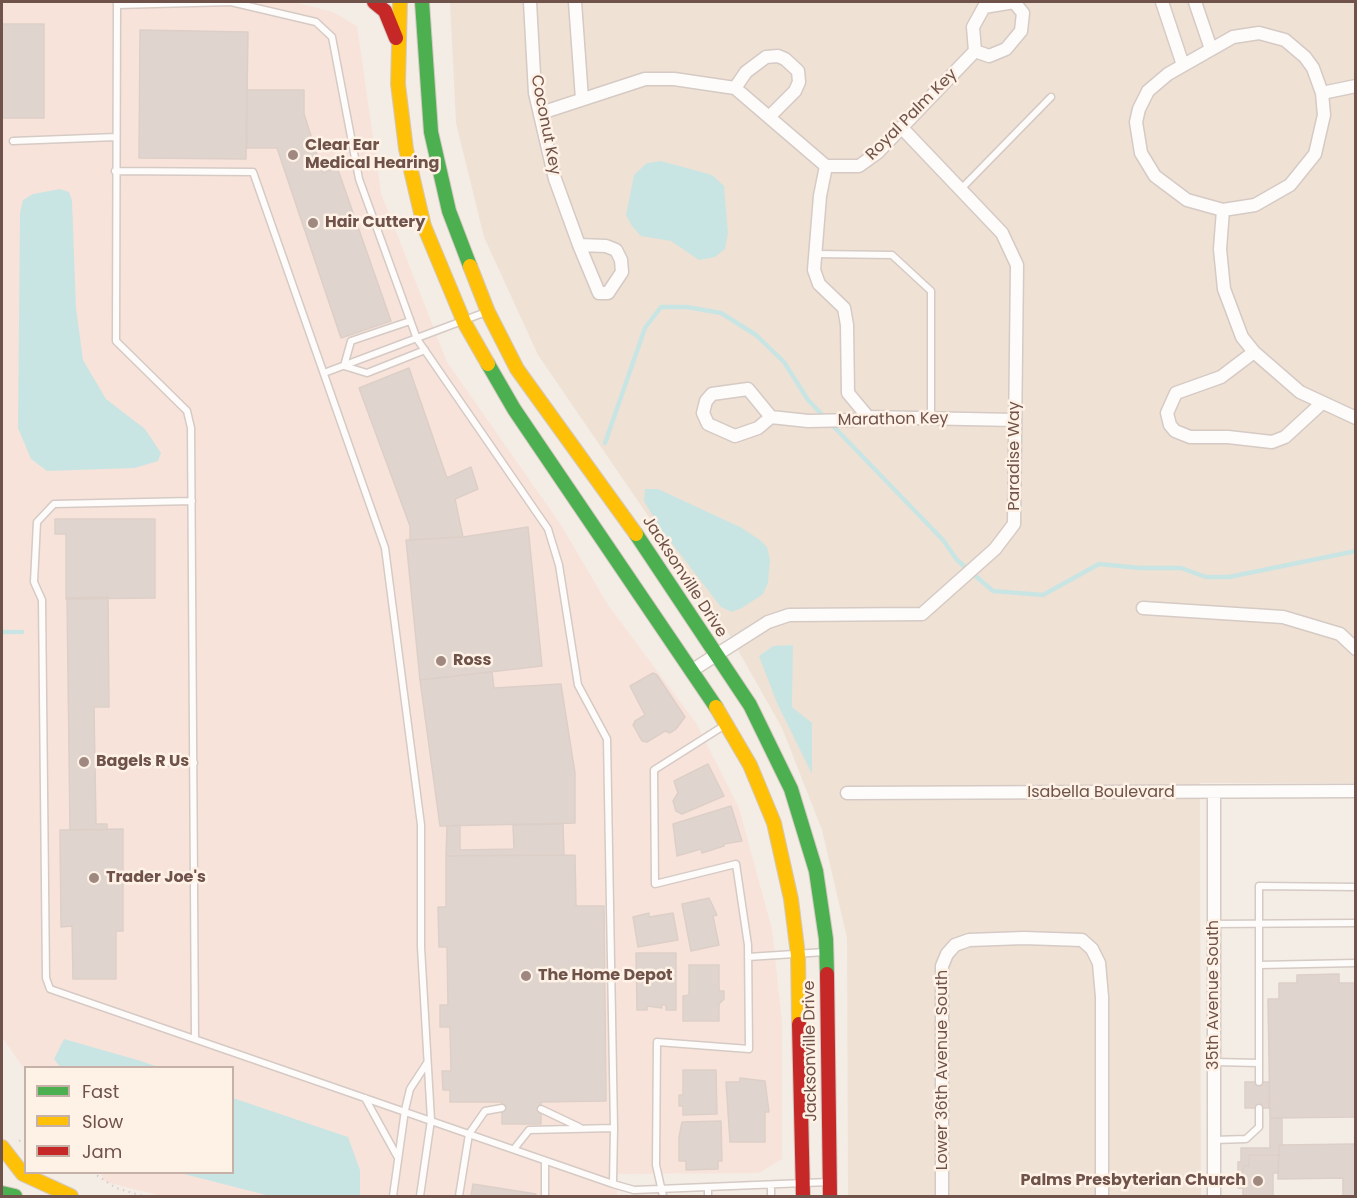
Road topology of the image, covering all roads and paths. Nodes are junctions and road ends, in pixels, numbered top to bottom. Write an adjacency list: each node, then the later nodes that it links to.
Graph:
1 (374, 2): 10 (main road)
2 (400, 2): 10 (main road, Jacksonville Drive)
3 (422, 2): 30 (main road, Jacksonville Drive)
4 (530, 2): 19 (street, Coconut Key)
5 (574, 2): 18 (street)
6 (1014, 2): 12 (street); 12 (street)
7 (1162, 2): 13 (street)
8 (1195, 2): 11 (street)
9 (118, 3): 22 (lane); 31 (lane)
10 (399, 48): 32 (main road, Jacksonville Drive)
11 (1211, 49): 13 (street); 16 (street)
12 (975, 51): 21 (street, Royal Palm Key)
13 (1184, 65): 27 (street)
14 (1356, 86): 16 (street)
15 (735, 88): 18 (street); 20 (street); 20 (street)
16 (1322, 93): 27 (street)
17 (1052, 97): 26 (lane)
18 (582, 99): 19 (street)
19 (541, 113): 28 (street, Coconut Key)
20 (770, 116): 24 (street)
21 (902, 128): 24 (street, Royal Palm Key); 26 (street, Paradise Way)
22 (116, 137): 23 (lane); 25 (lane)
23 (13, 141)
24 (826, 166): 29 (street)
25 (115, 171): 37 (lane); 44 (lane)
26 (961, 189): 43 (street, Paradise Way)
27 (1223, 210): 35 (street)
28 (579, 245)
29 (815, 254): 40 (street); 41 (lane)
30 (488, 312): 32 (lane); 47 (main road, Jacksonville Drive)
31 (410, 321): 33 (lane); 36 (lane)
32 (464, 322): 33 (lane); 48 (main road, Jacksonville Drive)
33 (417, 339): 34 (lane); 36 (lane)
34 (425, 350): 36 (lane); 76 (lane)
35 (1254, 352): 38 (street); 38 (street)
36 (344, 366): 37 (lane)
37 (324, 373): 66 (lane)
38 (1322, 404): 42 (street)
39 (771, 417): 39 (street); 40 (street, Marathon Key)
40 (862, 418): 41 (street, Marathon Key)
41 (931, 418): 43 (street, Marathon Key)
42 (1356, 418)
43 (1015, 420): 47 (street, Paradise Way)
44 (192, 501): 51 (lane); 64 (lane)
45 (1143, 608): 46 (street)
46 (1356, 649)
47 (716, 656): 48 (street, Paradise Way); 59 (main road, Jacksonville Drive)
48 (691, 670): 49 (main road, Jacksonville Drive)
49 (727, 724): 60 (main road, Jacksonville Drive); 61 (lane)
50 (140, 762): 51 (lane)
51 (194, 763): 64 (lane)
52 (1356, 791): 54 (street, Isabella Boulevard)
53 (847, 793): 54 (street, Isabella Boulevard)
54 (1214, 793): 57 (street, 35th Avenue South)
55 (1356, 886): 58 (lane)
56 (1356, 923): 58 (lane)
57 (1214, 924): 58 (lane); 65 (street, 35th Avenue South)
58 (1259, 924): 63 (lane)
59 (826, 952): 60 (lane); 84 (main road, Jacksonville Drive)
60 (798, 955): 61 (lane); 89 (main road, Jacksonville Drive)
61 (748, 957): 88 (lane)
62 (1356, 963): 63 (lane)
63 (1259, 965): 67 (lane)
64 (195, 1039): 69 (lane)
65 (1214, 1062): 67 (lane); 78 (street, 35th Avenue South)
66 (427, 1063): 73 (lane); 74 (lane)
67 (1259, 1063): 68 (lane)
68 (1259, 1082)
69 (364, 1097): 73 (lane); 81 (lane)
70 (502, 1108): 77 (lane)
71 (541, 1108): 75 (lane)
72 (1259, 1108): 78 (lane)
73 (405, 1110): 74 (lane); 81 (lane)
74 (431, 1120): 77 (lane); 95 (lane)
75 (582, 1128): 76 (lane); 80 (lane)
76 (614, 1128): 85 (lane)
77 (470, 1134): 80 (lane); 96 (lane)
78 (1214, 1140): 104 (street, 35th Avenue South)
79 (2, 1147): 92 (main road)
80 (514, 1149): 82 (lane)
81 (397, 1156): 94 (lane)
82 (545, 1162): 85 (lane); 97 (lane)
83 (94, 1174): 93 (path)
84 (830, 1182): 89 (lane); 101 (main road, Jacksonville Drive)
85 (613, 1184): 88 (lane)
86 (771, 1185): 87 (lane); 89 (lane); 100 (lane)
87 (708, 1187): 88 (lane); 99 (lane)
88 (663, 1188): 98 (lane)
89 (803, 1190)
90 (2, 1193): 91 (main road)
91 (15, 1197)
92 (71, 1197)
93 (143, 1197)
94 (393, 1197)
95 (420, 1197)
96 (459, 1197)
97 (545, 1197)
98 (663, 1197)
99 (708, 1197)
100 (771, 1197)
101 (830, 1197)
102 (942, 1197): 103 (street, Lower 36th Avenue South)
103 (1102, 1197)
104 (1214, 1197)

